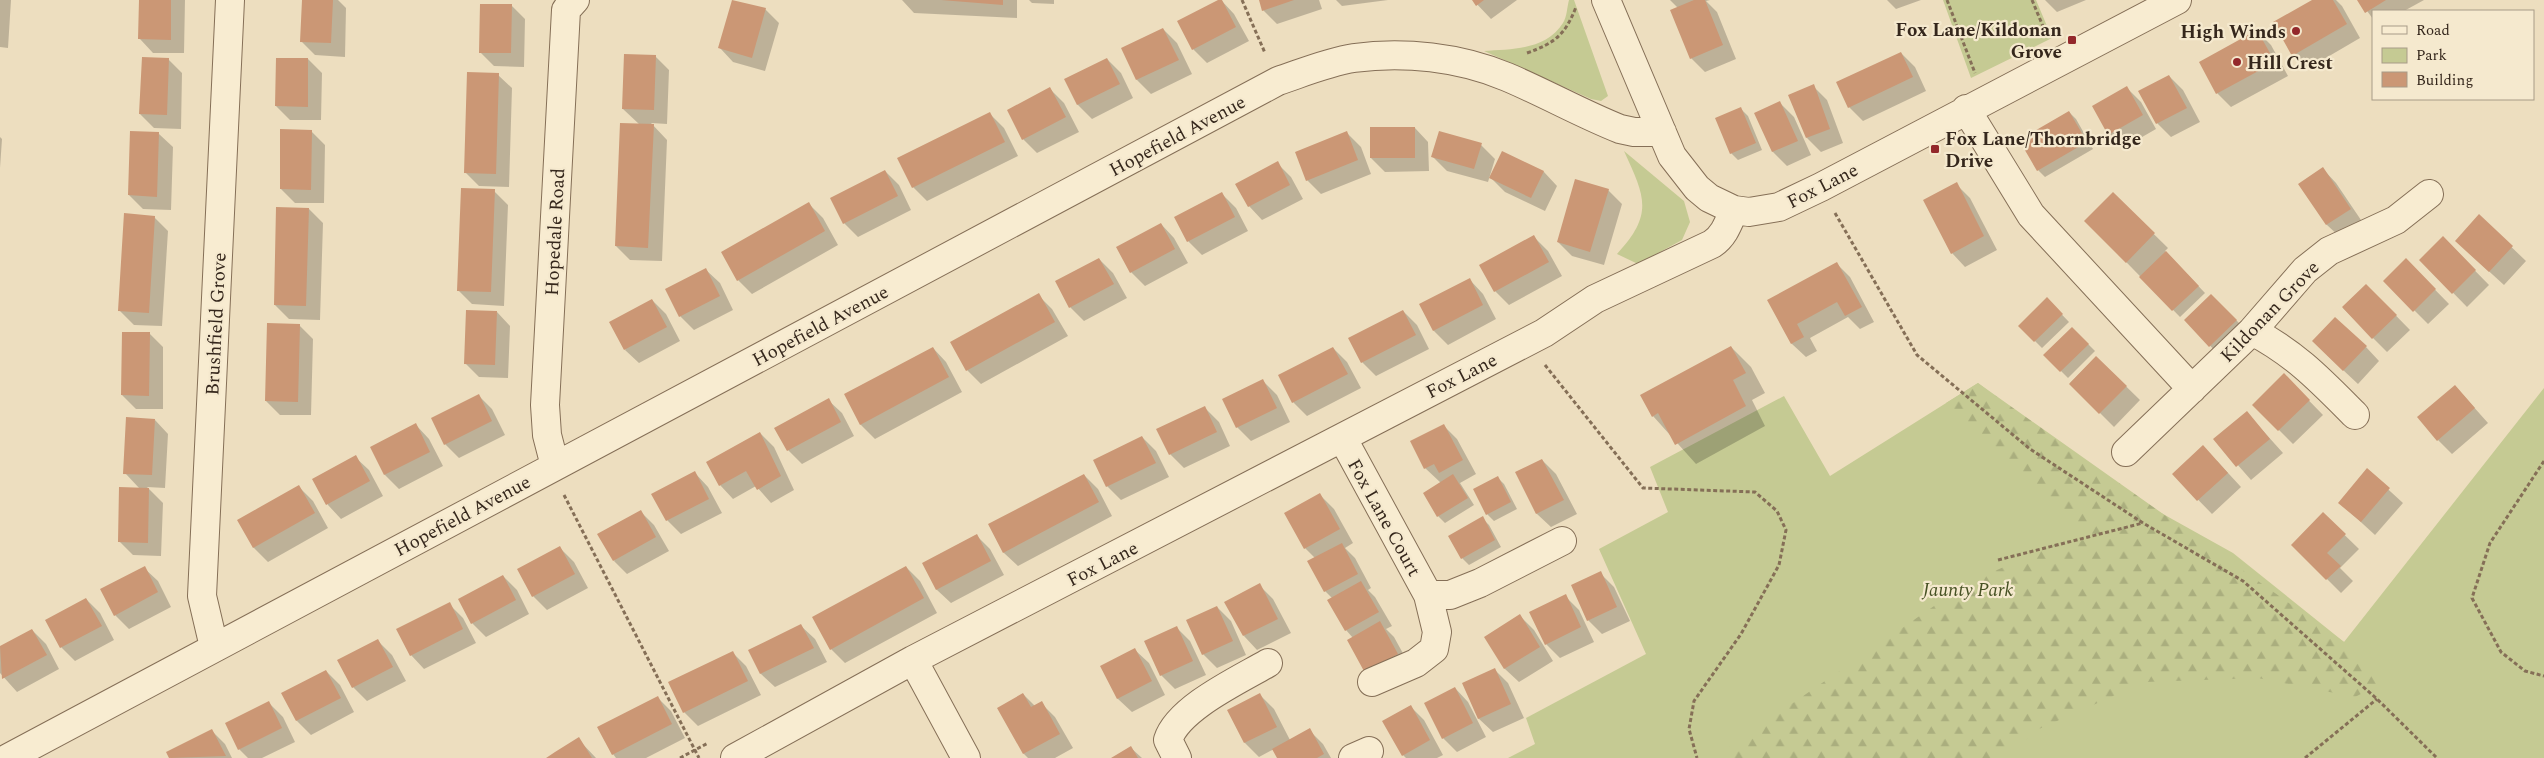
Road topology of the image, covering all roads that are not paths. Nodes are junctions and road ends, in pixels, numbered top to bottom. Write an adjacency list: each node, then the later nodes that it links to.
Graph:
1 (230, 0): 17 (street, Brushfield Grove)
2 (575, 0): 14 (street, Hopedale Road)
3 (1606, 0): 6 (street)
4 (2177, 0): 5 (street, Fox Lane)
5 (1976, 104): 8 (street, Fox Lane); 10 (street)
6 (1662, 132): 8 (street); 14 (street, Hopefield Avenue)
7 (2429, 194): 9 (street, Kildonan Grove)
8 (1734, 210): 12 (street, Fox Lane)
9 (2252, 331): 10 (street, Kildonan Grove); 11 (street)
10 (2192, 389): 13 (street, Kildonan Grove)
11 (2355, 415)
12 (1343, 439): 16 (street, Fox Lane Court); 18 (street, Fox Lane)
13 (2126, 452)
14 (555, 466): 17 (street, Hopefield Avenue)
15 (1562, 541): 16 (street, Fox Lane Court)
16 (1428, 595): 20 (street, Fox Lane Court)
17 (214, 647): 21 (street, Hopefield Avenue)
18 (913, 660): 22 (street, Fox Lane); 23 (street)
19 (1268, 663): 24 (street)
20 (1372, 682)
21 (8, 758)
22 (735, 758)
23 (966, 758)
24 (1177, 758)

